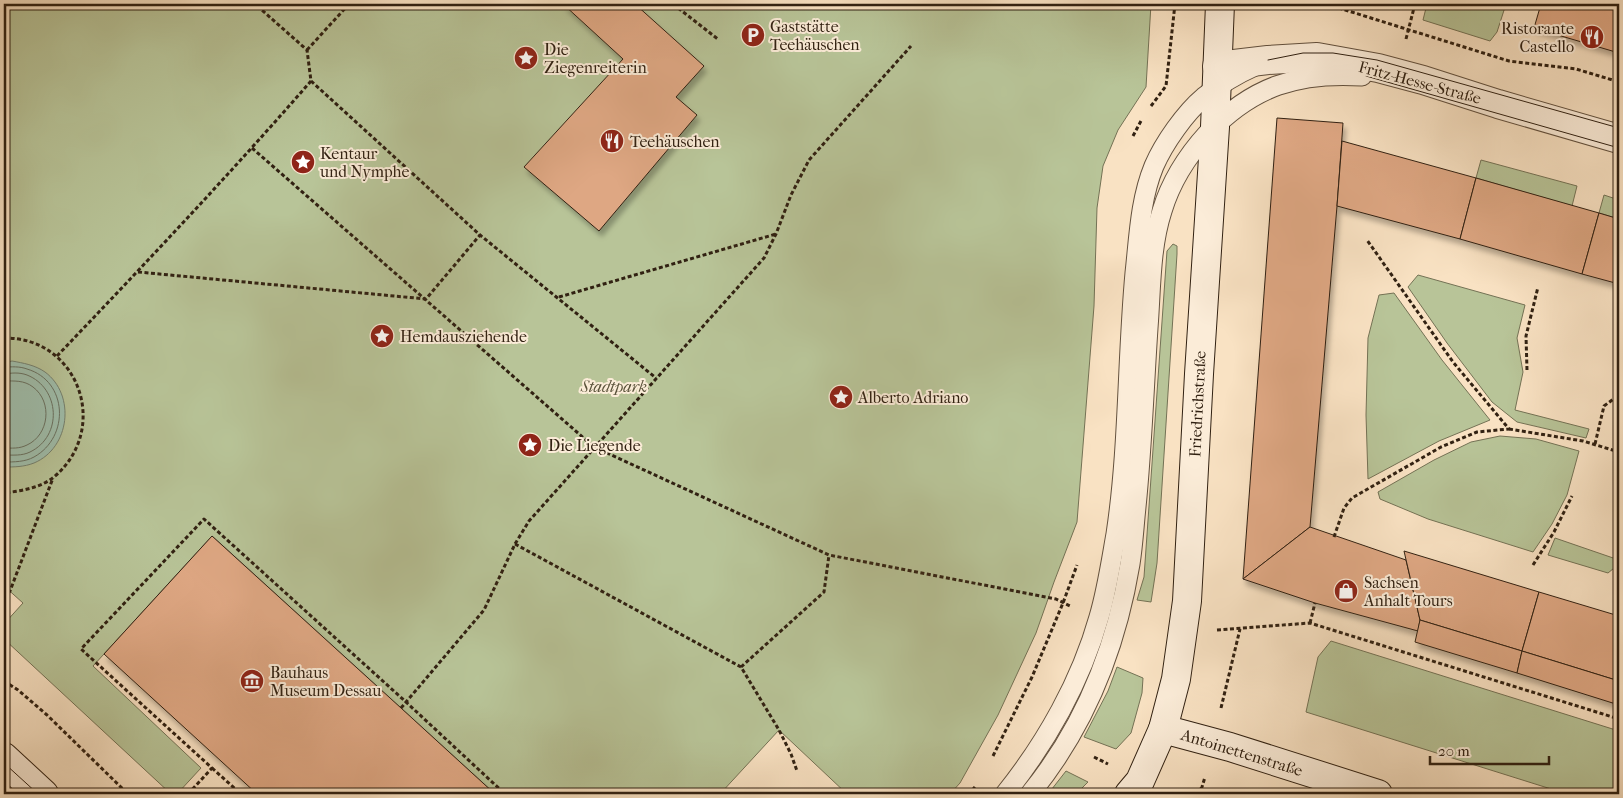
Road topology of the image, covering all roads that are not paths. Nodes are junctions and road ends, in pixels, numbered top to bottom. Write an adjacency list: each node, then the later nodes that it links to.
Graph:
1 (1220, 4): 3 (street, Friedrichstraße)
2 (1378, 68): 3 (street, Fritz-Hesse-Straße); 4 (lane); 5 (street, Fritz-Hesse-Straße)
3 (1217, 77): 4 (street, Friedrichstraße); 11 (lane)
4 (1215, 126): 6 (street, Friedrichstraße); 12 (lane)
5 (1619, 139)
6 (1164, 729): 13 (street, Friedrichstraße); 14 (street, Antoinettenstraße)
7 (4, 757): 10 (street)
8 (4, 788): 9 (street)
9 (10, 794)
10 (44, 794)
11 (1005, 794)
12 (1030, 794)
13 (1129, 794)
14 (1378, 794)

